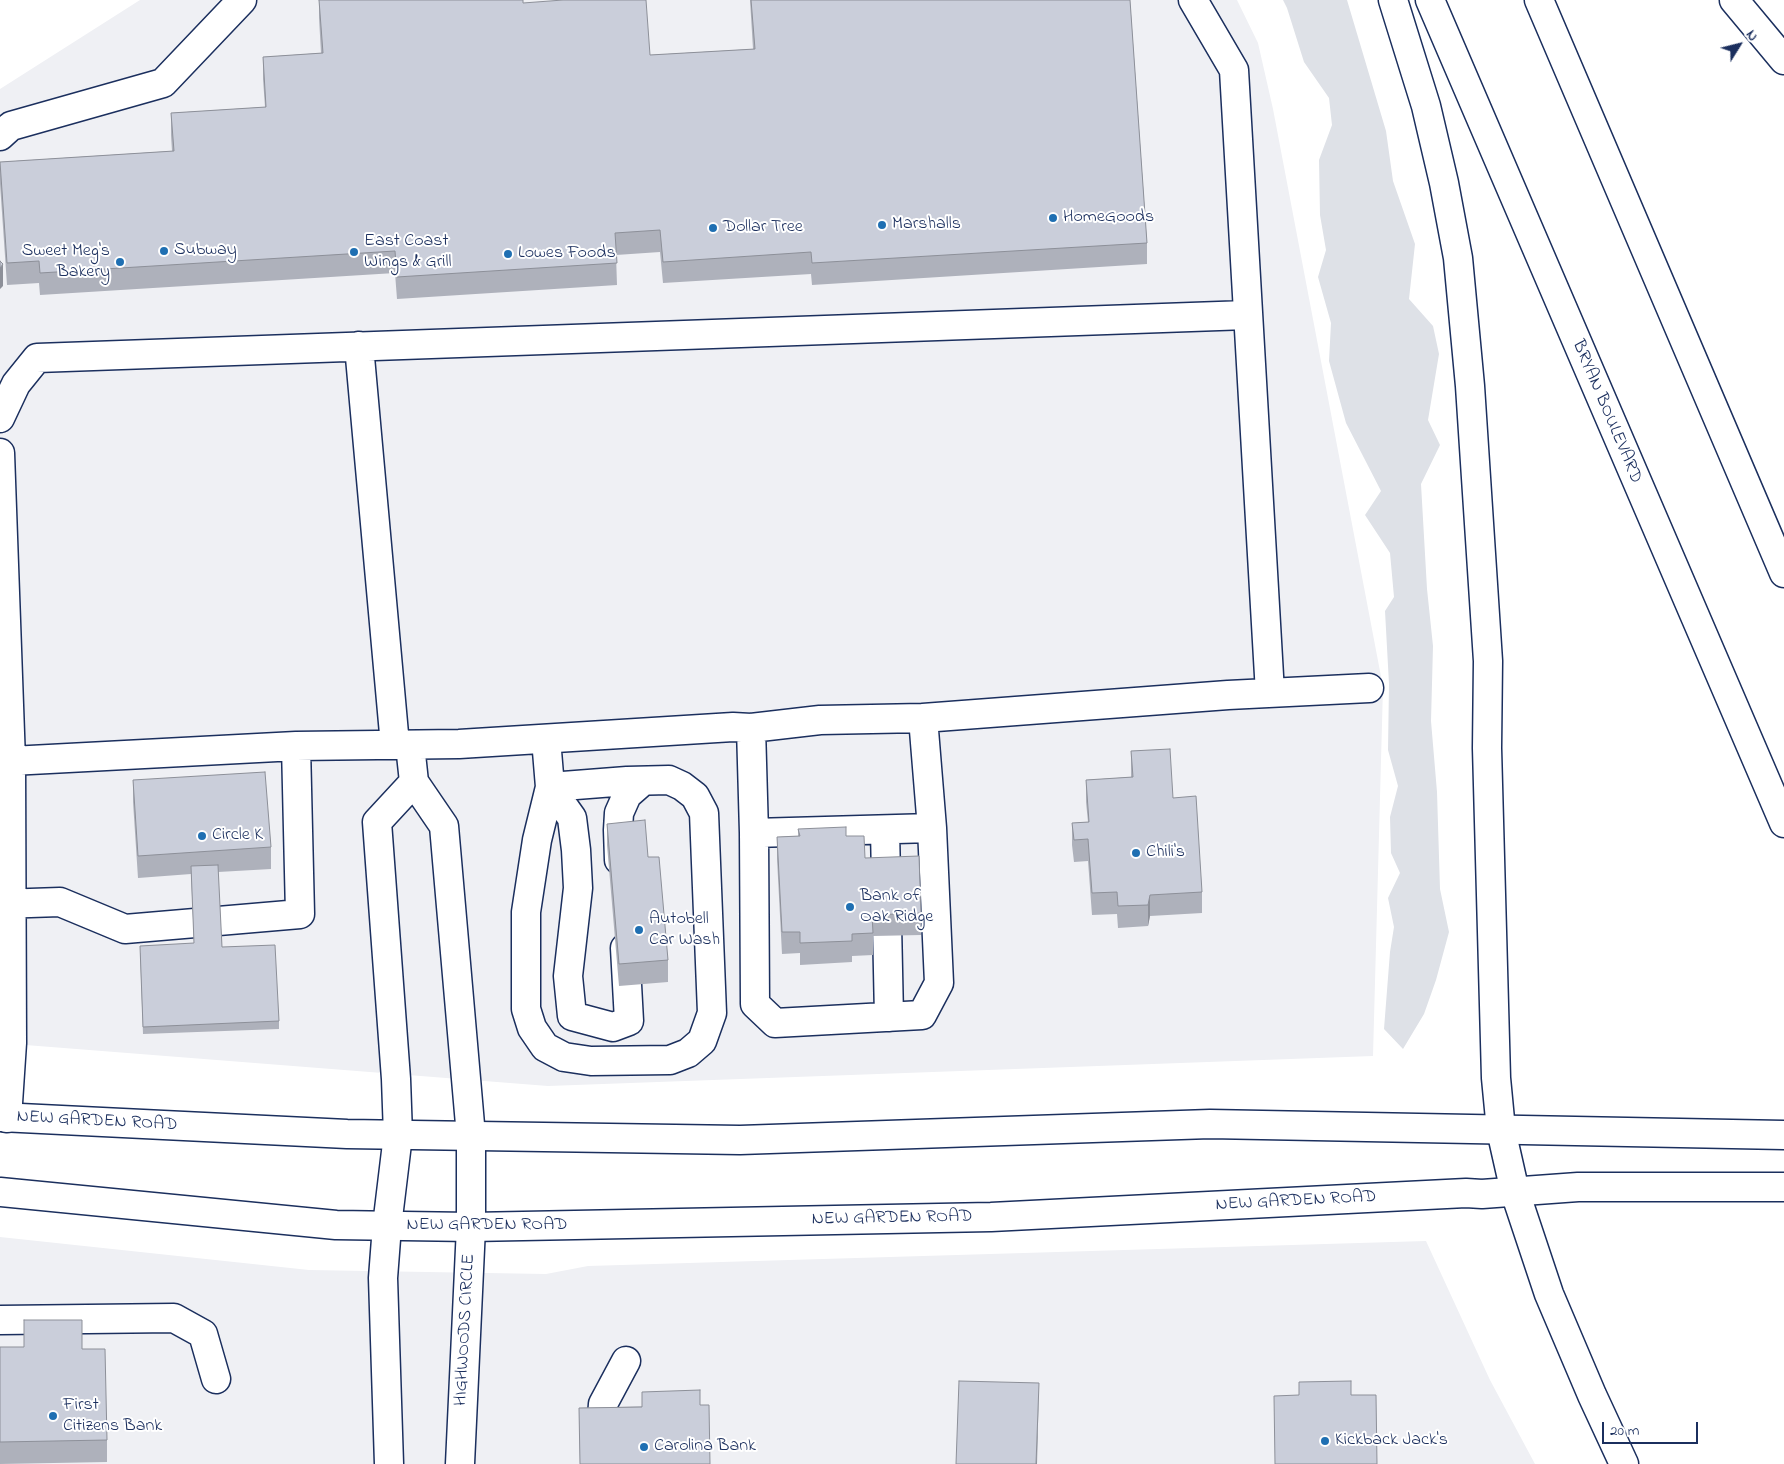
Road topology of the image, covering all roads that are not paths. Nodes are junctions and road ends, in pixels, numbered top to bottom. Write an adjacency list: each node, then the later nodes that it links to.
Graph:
1 (242, 0): 8 (main road)
2 (1193, 0): 9 (main road)
3 (1393, 0): 35 (main road)
4 (1430, 0): 26 (main road, BRYAN BOULEVARD)
5 (1539, 0): 14 (main road)
6 (1734, 0): 7 (main road)
7 (1784, 60)
8 (0, 136)
9 (1247, 315): 10 (main road); 16 (main road)
10 (359, 346): 11 (main road); 20 (main road)
11 (0, 418)
12 (0, 454): 13 (main road)
13 (1, 486): 22 (main road)
14 (1784, 573)
15 (1369, 688): 16 (main road)
16 (1270, 694): 17 (main road)
17 (924, 718): 18 (main road); 27 (main road)
18 (751, 728): 19 (main road); 29 (main road)
19 (546, 739): 20 (main road); 25 (main road)
20 (402, 745): 21 (main road); 24 (main road)
21 (296, 746): 22 (main road); 31 (main road)
22 (11, 761): 31 (main road)
23 (643, 781): 25 (main road); 25 (main road); 30 (main road)
24 (414, 782): 36 (main road); 38 (main road, HIGHWOODS CIRCLE)
25 (550, 787): 32 (main road)
26 (1784, 823)
27 (932, 828): 28 (main road); 33 (main road)
28 (885, 830): 29 (main road); 33 (main road)
29 (754, 833): 33 (main road)
30 (621, 888)
31 (6, 904): 34 (main road)
32 (623, 927)
33 (889, 1017)
34 (4, 1117): 36 (main road, NEW GARDEN ROAD)
35 (1501, 1130): 37 (main road, NEW GARDEN ROAD); 38 (main road, NEW GARDEN ROAD); 41 (main road)
36 (398, 1134): 38 (main road, NEW GARDEN ROAD); 42 (main road)
37 (1784, 1135)
38 (471, 1136): 43 (main road, HIGHWOODS CIRCLE)
39 (1784, 1187): 41 (main road, NEW GARDEN ROAD)
40 (0, 1192): 42 (main road, NEW GARDEN ROAD)
41 (1515, 1192): 43 (main road, NEW GARDEN ROAD); 52 (main road)
42 (387, 1226): 43 (main road, NEW GARDEN ROAD); 48 (main road)
43 (471, 1227): 51 (main road, HIGHWOODS CIRCLE)
44 (0, 1320): 46 (main road)
45 (626, 1362): 47 (main road)
46 (216, 1379)
47 (601, 1429)
48 (388, 1437): 49 (main road); 50 (main road)
49 (377, 1464)
50 (389, 1464)
51 (460, 1464)
52 (1624, 1464)

